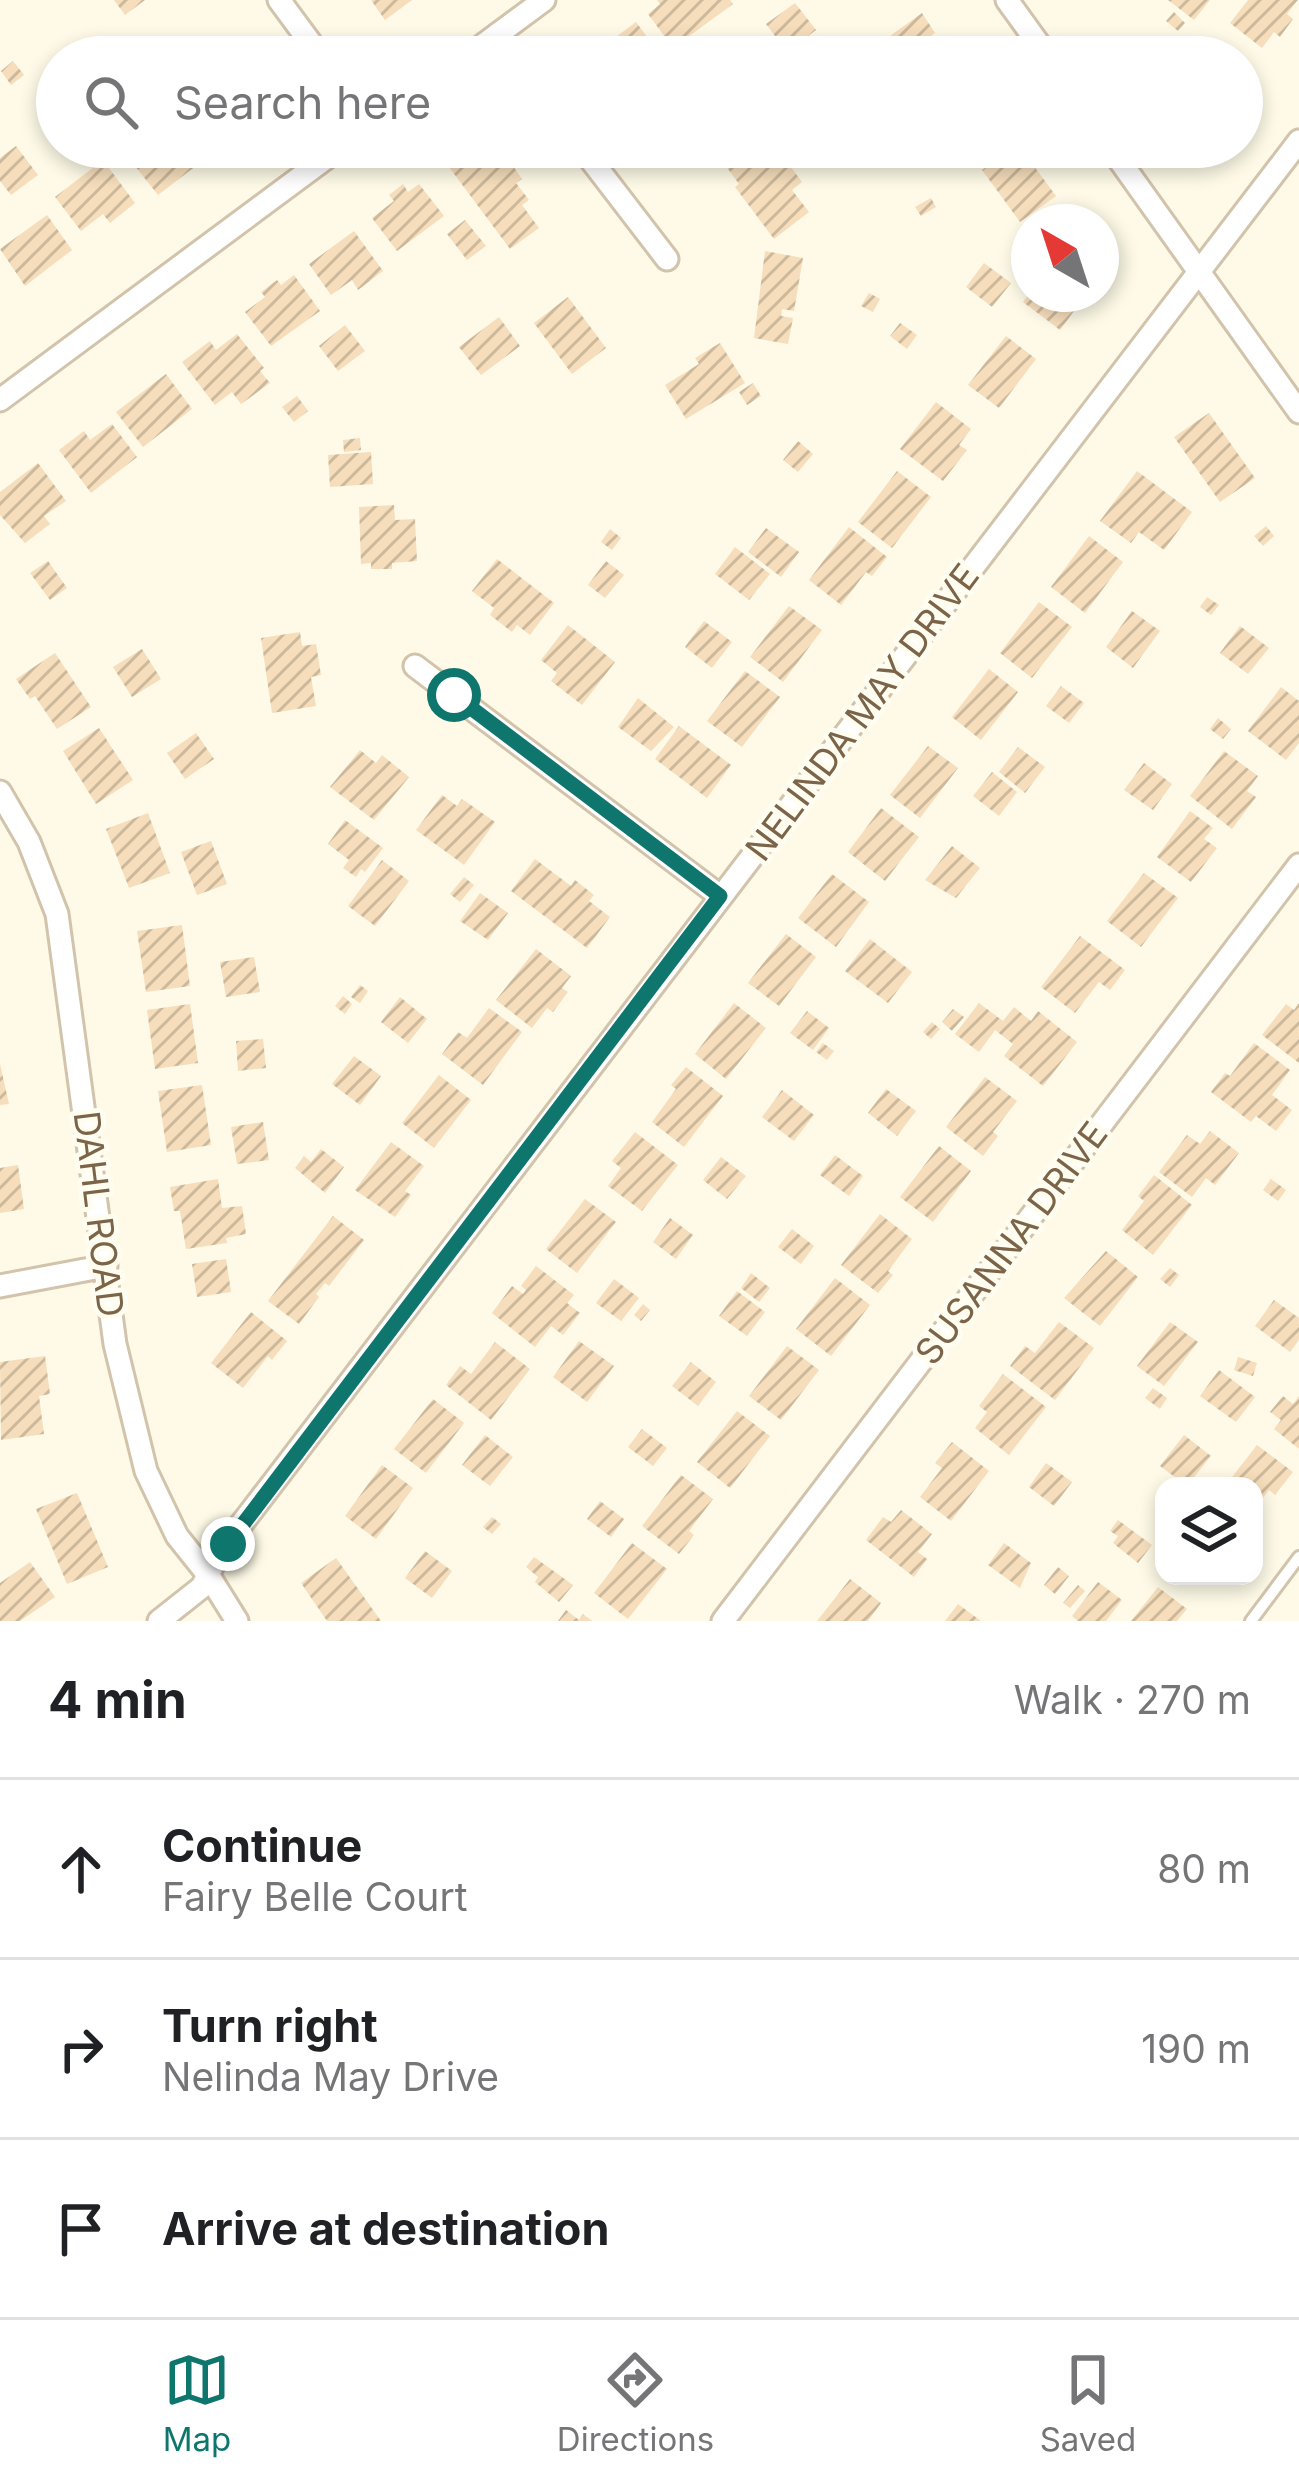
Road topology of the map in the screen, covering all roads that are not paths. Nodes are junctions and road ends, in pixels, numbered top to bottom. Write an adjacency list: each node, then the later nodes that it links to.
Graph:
1 (279, 0): 5 (street)
2 (544, 0): 4 (street)
3 (1007, 0): 7 (street)
4 (498, 34): 6 (street)
5 (306, 36)
6 (495, 36)
7 (1033, 36)
8 (1299, 140): 13 (street, NELINDA MAY DRIVE)
9 (313, 168): 14 (street)
10 (597, 168): 12 (street)
11 (1125, 168): 13 (street)
12 (667, 259)
13 (1199, 270): 15 (street); 19 (street, NELINDA MAY DRIVE)
14 (0, 400)
15 (1299, 412)
16 (415, 667): 19 (street)
17 (0, 792): 20 (street, DAHL ROAD)
18 (1299, 865): 26 (street, SUSANNA DRIVE)
19 (720, 896): 23 (street, NELINDA MAY DRIVE)
20 (106, 1266): 21 (street); 23 (street, DAHL ROAD)
21 (0, 1286)
22 (1299, 1557): 27 (lane)
23 (209, 1576): 24 (street, NELINDA MAY DRIVE); 25 (street, DAHL ROAD)
24 (159, 1621)
25 (237, 1621)
26 (723, 1621)
27 (1251, 1621)

